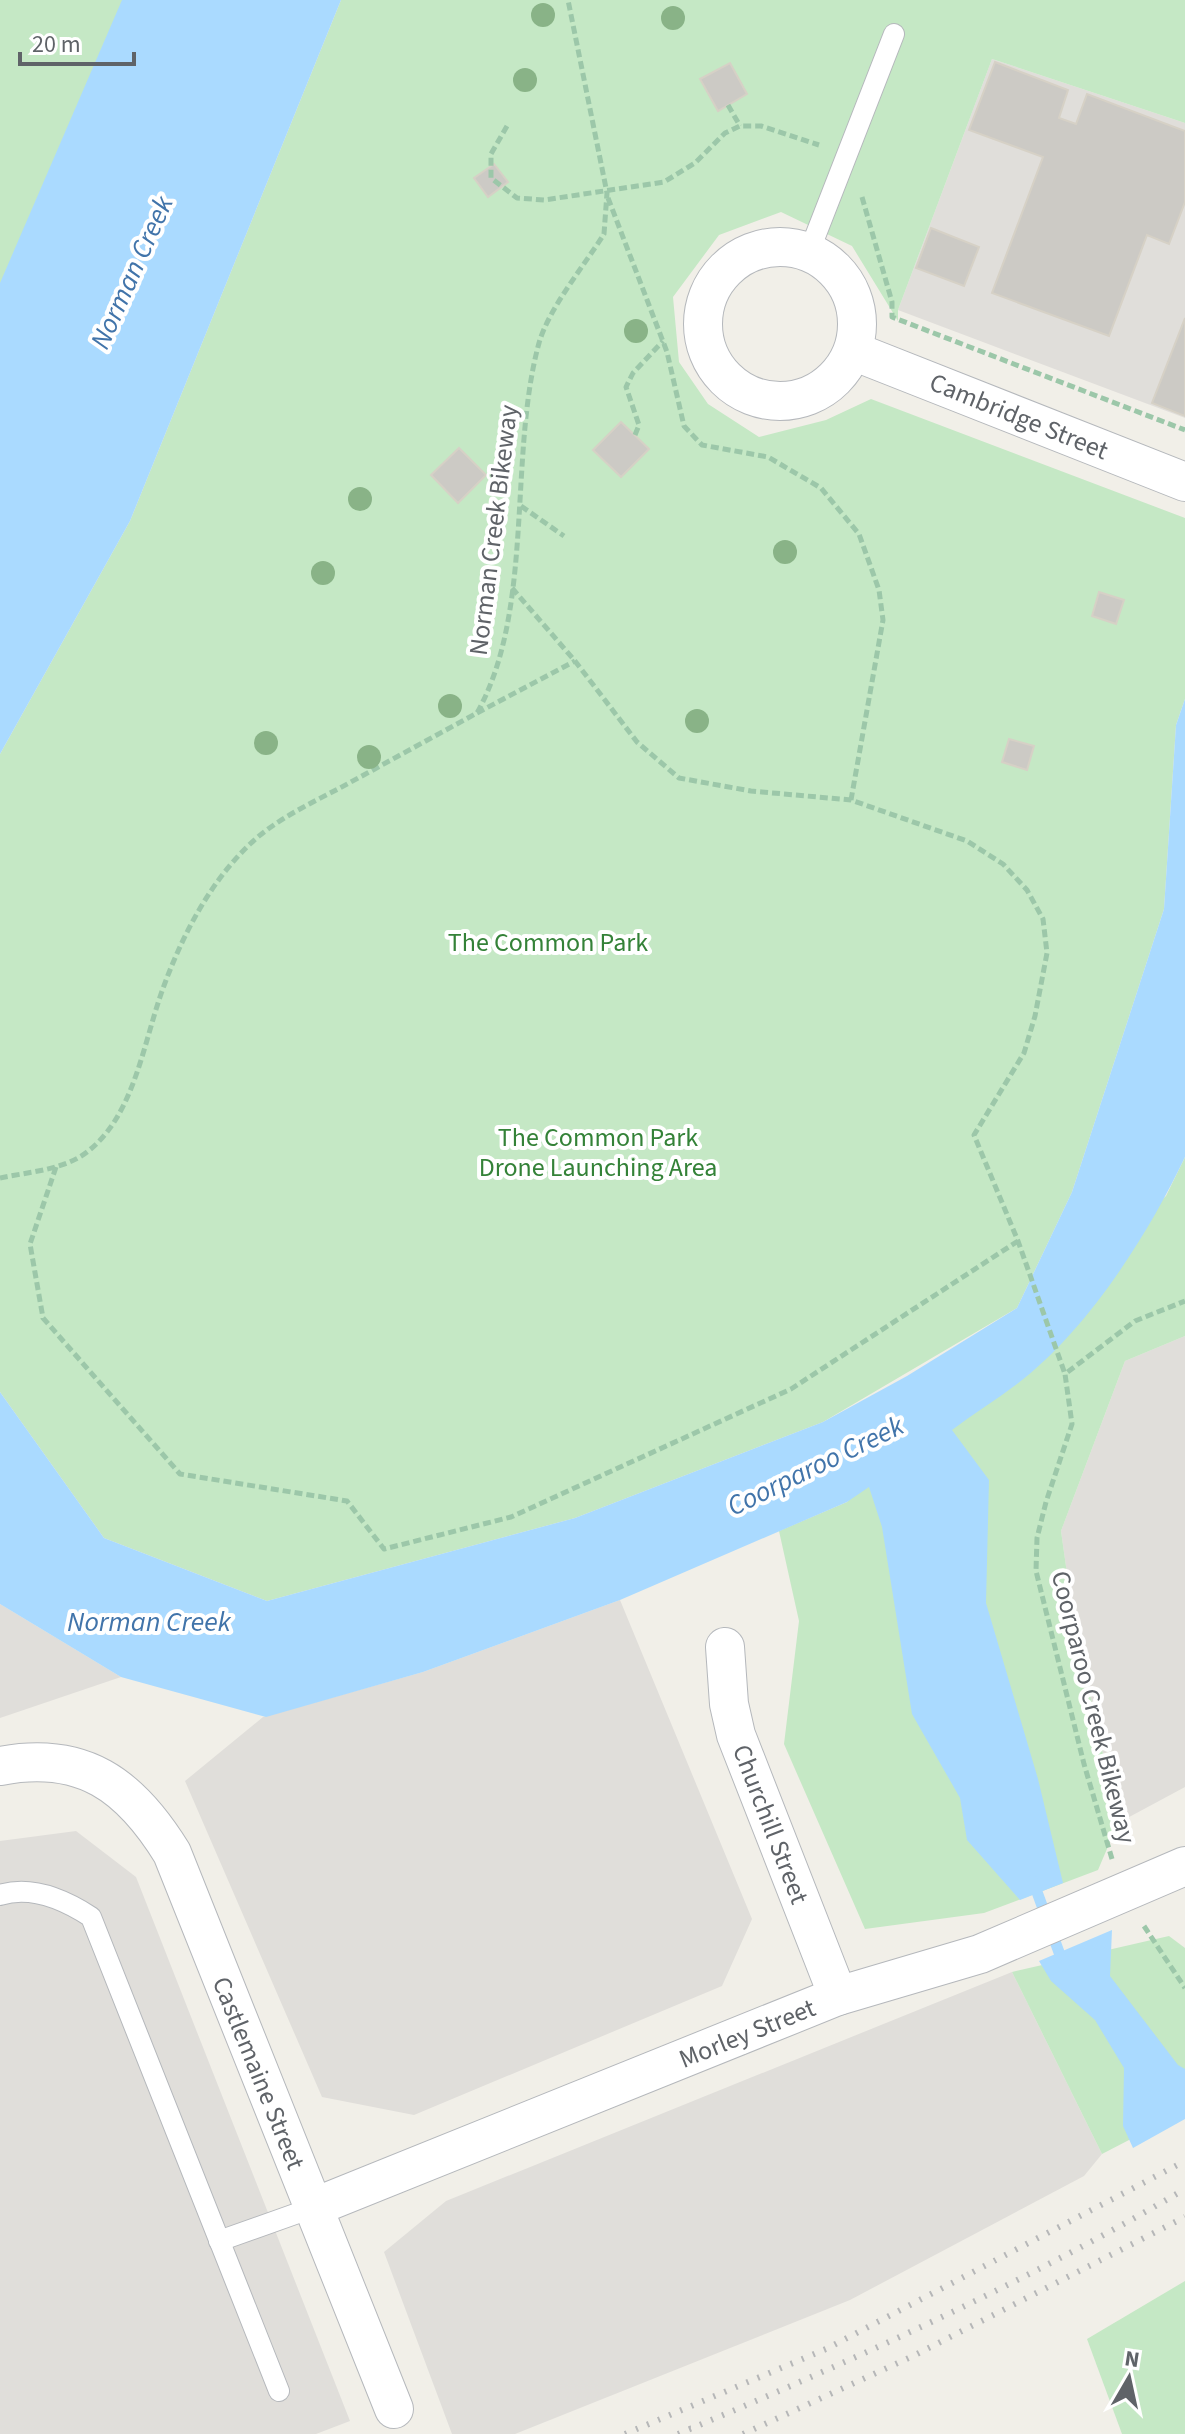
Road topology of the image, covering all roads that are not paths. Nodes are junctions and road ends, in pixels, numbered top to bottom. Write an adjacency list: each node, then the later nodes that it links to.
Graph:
1 (894, 34): 2 (lane)
2 (809, 252): 3 (street); 3 (street)
3 (853, 351): 4 (street, Cambridge Street)
4 (1185, 482)
5 (725, 1647): 9 (street, Churchill Street)
6 (0, 1766): 10 (street, Castlemaine Street)
7 (1185, 1866): 9 (street, Morley Street)
8 (0, 1895): 11 (lane)
9 (838, 1996): 10 (street, Morley Street)
10 (312, 2208): 11 (lane); 13 (street, Castlemaine Street)
11 (219, 2241): 12 (lane)
12 (279, 2391)
13 (394, 2409)

